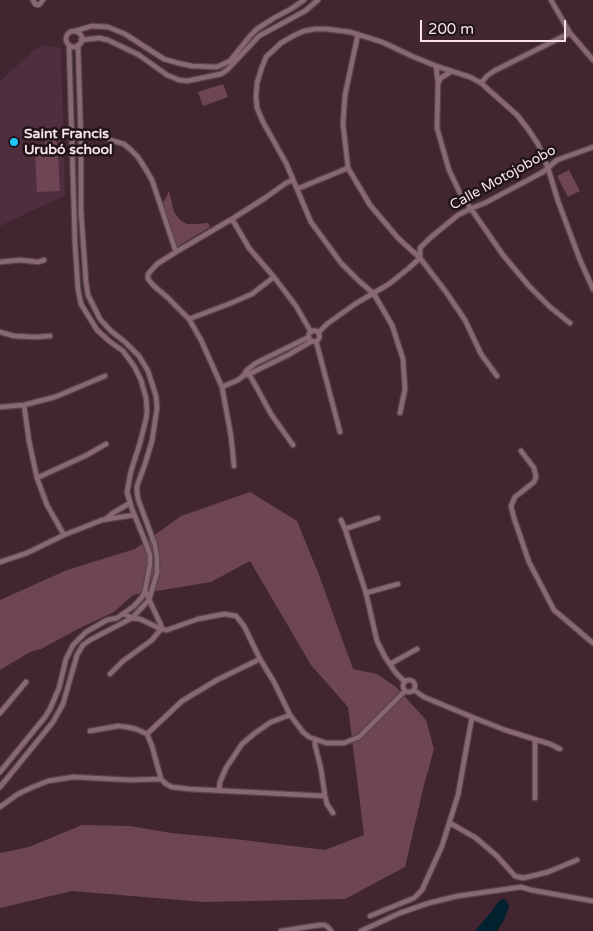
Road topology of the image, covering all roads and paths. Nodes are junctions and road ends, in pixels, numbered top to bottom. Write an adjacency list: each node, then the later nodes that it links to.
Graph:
1 (33, 0): 2 (street)
2 (43, 0)
3 (304, 0): 6 (street)
4 (318, 0): 9 (street)
5 (551, 0): 7 (street)
6 (76, 31): 9 (street); 10 (street)
7 (570, 33): 12 (street); 16 (street)
8 (358, 34): 13 (street); 19 (street); 21 (street)
9 (82, 40): 11 (street)
10 (69, 45): 11 (street); 29 (street)
11 (78, 45): 30 (street)
12 (593, 60)
13 (436, 66): 14 (street); 15 (street)
14 (452, 71): 15 (street); 16 (street)
15 (438, 83): 23 (street)
16 (481, 83): 20 (street)
17 (110, 140): 25 (street)
18 (593, 147): 20 (street, Calle Motojobobo)
19 (348, 168): 22 (street); 26 (street)
20 (548, 168): 23 (street, Calle Motojobobo); 32 (street)
21 (292, 180): 22 (street); 24 (street)
22 (297, 189): 33 (street)
23 (472, 208): 26 (street, Calle Motojobobo); 35 (street)
24 (232, 219): 25 (street); 31 (street)
25 (176, 252): 34 (street)
26 (420, 258): 33 (street, Calle Motojobobo); 42 (street)
27 (44, 260): 28 (street)
28 (0, 262)
29 (77, 272): 30 (street); 48 (street)
30 (85, 272): 50 (street)
31 (274, 277): 34 (street); 39 (street)
32 (593, 289)
33 (374, 294): 37 (street, Calle Motojobobo); 46 (street)
34 (189, 319): 43 (street)
35 (570, 323)
36 (0, 332): 38 (street)
37 (318, 333): 39 (street); 39 (street)
38 (50, 336)
39 (312, 338): 40 (street); 47 (street)
40 (248, 372): 43 (street); 51 (street)
41 (105, 376): 44 (street)
42 (497, 376)
43 (222, 387): 55 (street)
44 (24, 405): 45 (street); 56 (street)
45 (0, 407)
46 (400, 413)
47 (340, 432)
48 (140, 443): 50 (street); 53 (street)
49 (106, 444): 56 (street)
50 (150, 445): 54 (street)
51 (293, 445)
52 (521, 451): 72 (street)
53 (137, 454): 54 (street); 57 (street)
54 (147, 458): 68 (street)
55 (234, 466)
56 (38, 478): 63 (street)
57 (130, 504): 58 (street); 59 (street)
58 (134, 515): 59 (street); 66 (street)
59 (106, 518): 63 (street)
60 (378, 518): 62 (street)
61 (341, 520): 62 (street)
62 (345, 529): 67 (street)
63 (64, 535): 64 (street)
64 (0, 562)
65 (398, 584): 67 (street)
66 (145, 591): 68 (street); 69 (street)
67 (366, 593): 75 (street)
68 (149, 600): 70 (street); 71 (street)
69 (124, 614): 70 (street); 89 (street)
70 (132, 618): 71 (street); 90 (street)
71 (161, 629): 74 (street); 76 (street)
72 (593, 643)
73 (417, 649): 75 (street)
74 (260, 659): 82 (street); 85 (street)
75 (390, 664): 78 (street)
76 (110, 674)
77 (26, 682): 81 (street)
78 (405, 682): 79 (street); 80 (street)
79 (414, 690): 80 (street); 83 (street)
80 (405, 691): 86 (street)
81 (0, 714)
82 (290, 715): 86 (street); 94 (street)
83 (472, 718): 87 (street); 99 (street)
84 (90, 731): 85 (street)
85 (147, 734): 92 (street)
86 (315, 740): 95 (street)
87 (535, 740): 88 (street); 96 (street)
88 (560, 749)
89 (8, 762): 90 (street); 91 (street)
90 (16, 768): 93 (street)
91 (0, 772)
92 (162, 779): 94 (street); 97 (street)
93 (0, 787)
94 (219, 790): 95 (street)
95 (325, 796): 98 (street)
96 (535, 798)
97 (0, 808)
98 (334, 813)
99 (450, 823): 100 (street); 102 (street)
100 (576, 860)
101 (593, 900): 105 (street)
102 (370, 916)
103 (281, 931): 104 (street)
104 (331, 931)
105 (361, 931)

